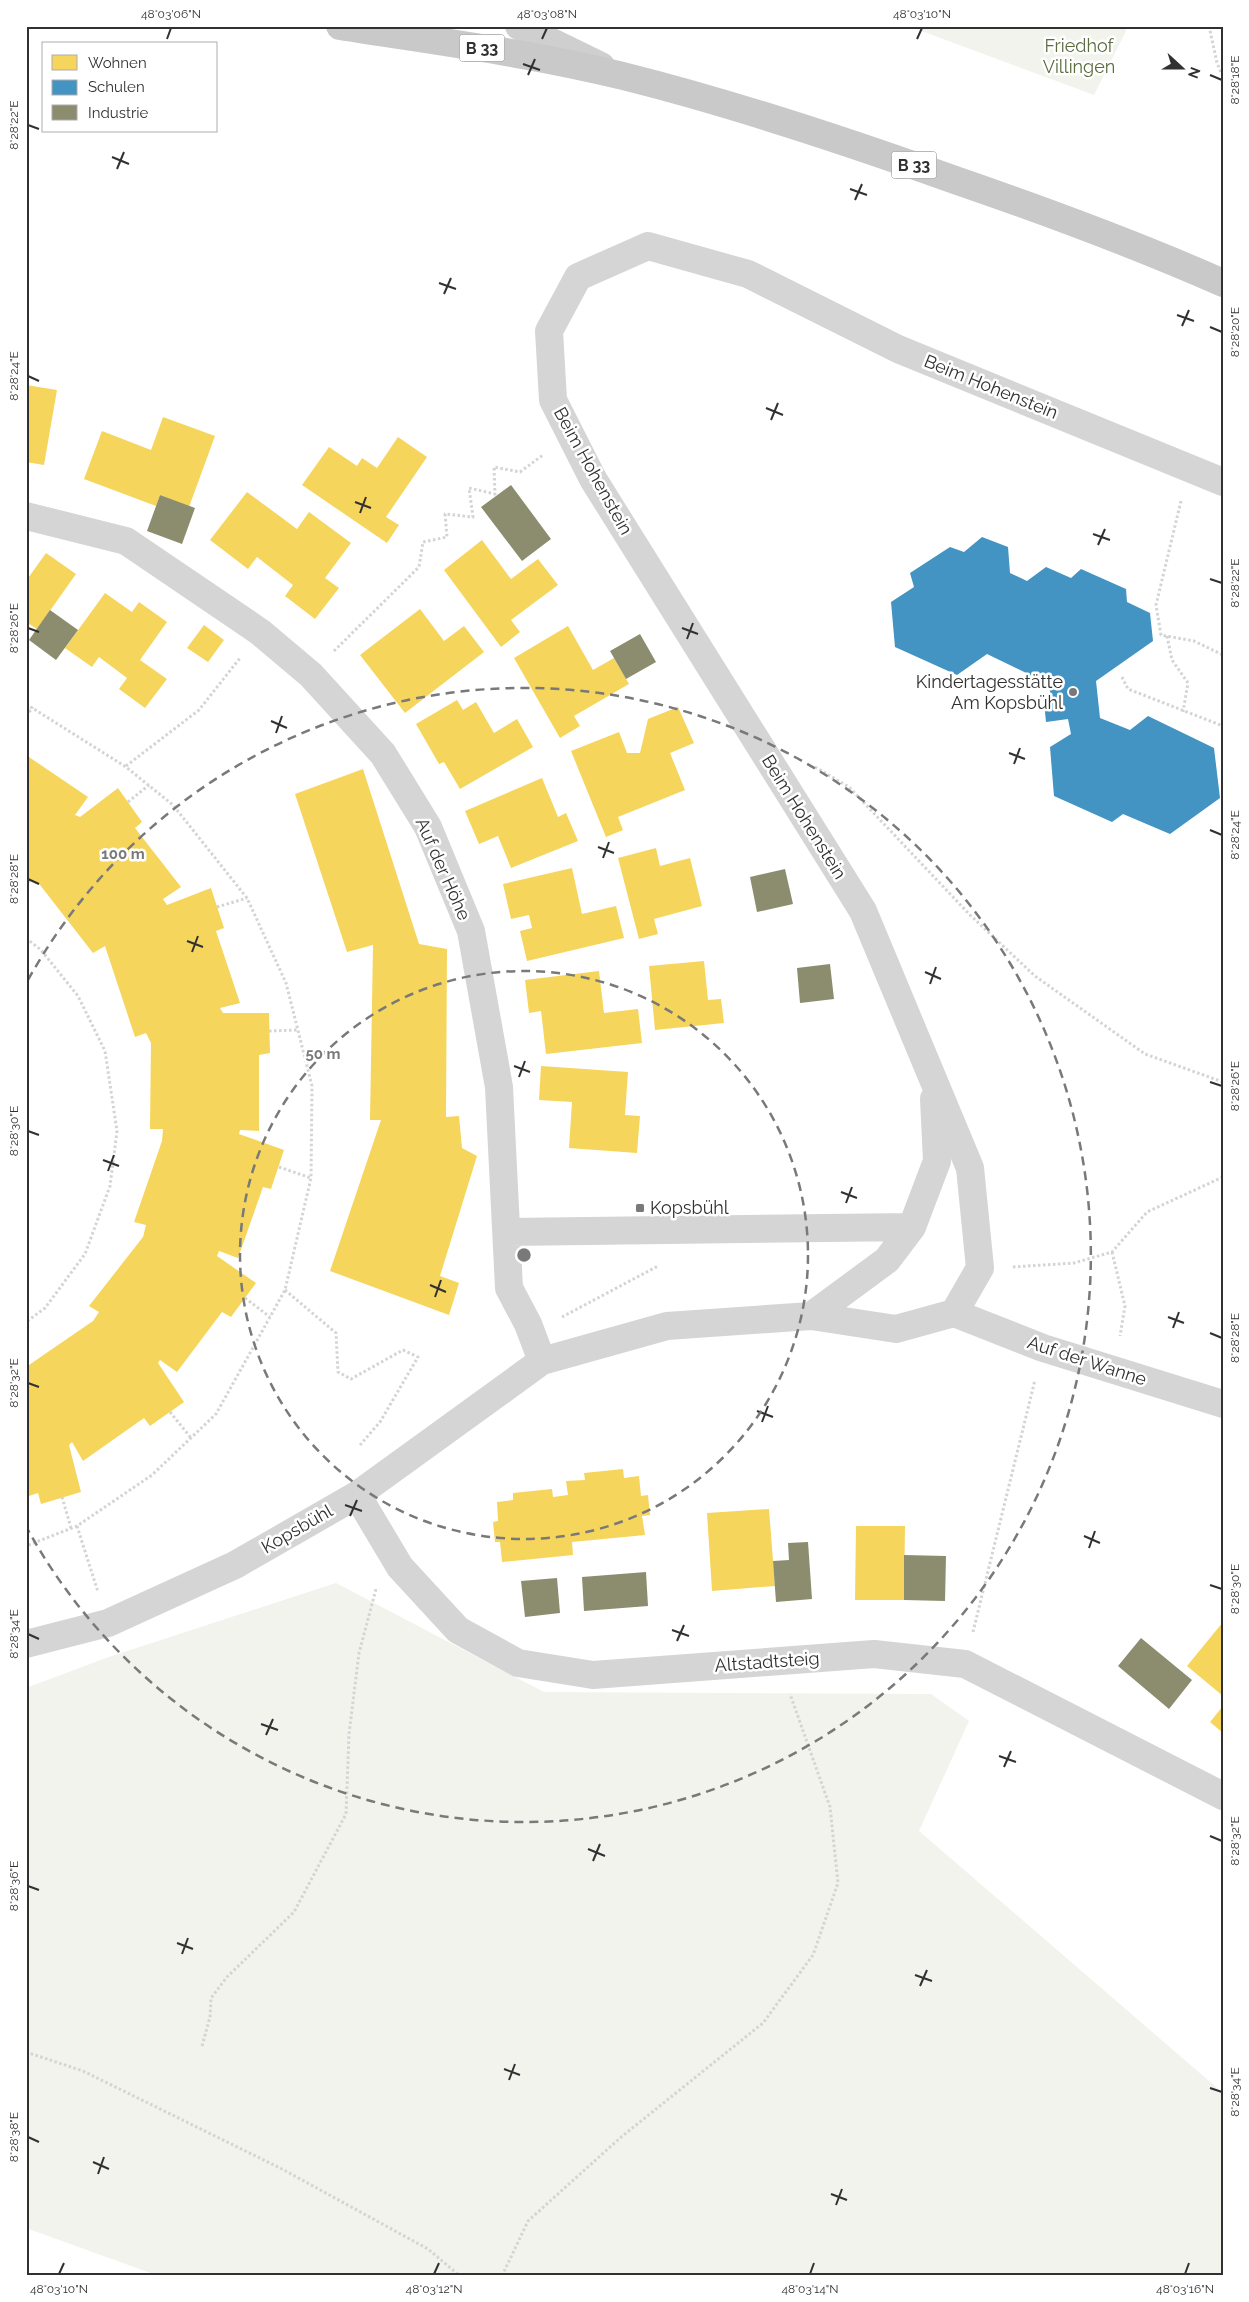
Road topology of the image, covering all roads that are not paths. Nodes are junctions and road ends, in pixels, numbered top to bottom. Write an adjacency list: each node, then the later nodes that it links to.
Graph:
1 (340, 26): 3 (main road, B 33)
2 (519, 26): 3 (main road)
3 (622, 76): 4 (main road, B 33)
4 (1211, 278)
5 (1223, 482): 7 (street, Beim Hohenstein)
6 (26, 516): 9 (street, Auf der Höhe)
7 (934, 1081): 8 (street, Beim Hohenstein); 10 (street, Beim Hohenstein)
8 (912, 1227): 9 (street); 11 (street)
9 (507, 1232): 12 (street, Auf der Höhe)
10 (954, 1313): 11 (street, Kopsbühl); 13 (street, Auf der Wanne)
11 (811, 1316): 12 (street, Kopsbühl)
12 (542, 1361): 14 (street, Kopsbühl)
13 (1223, 1404)
14 (357, 1495): 15 (street, Kopsbühl); 16 (street, Altstadtsteig)
15 (26, 1644)
16 (1223, 1796)

